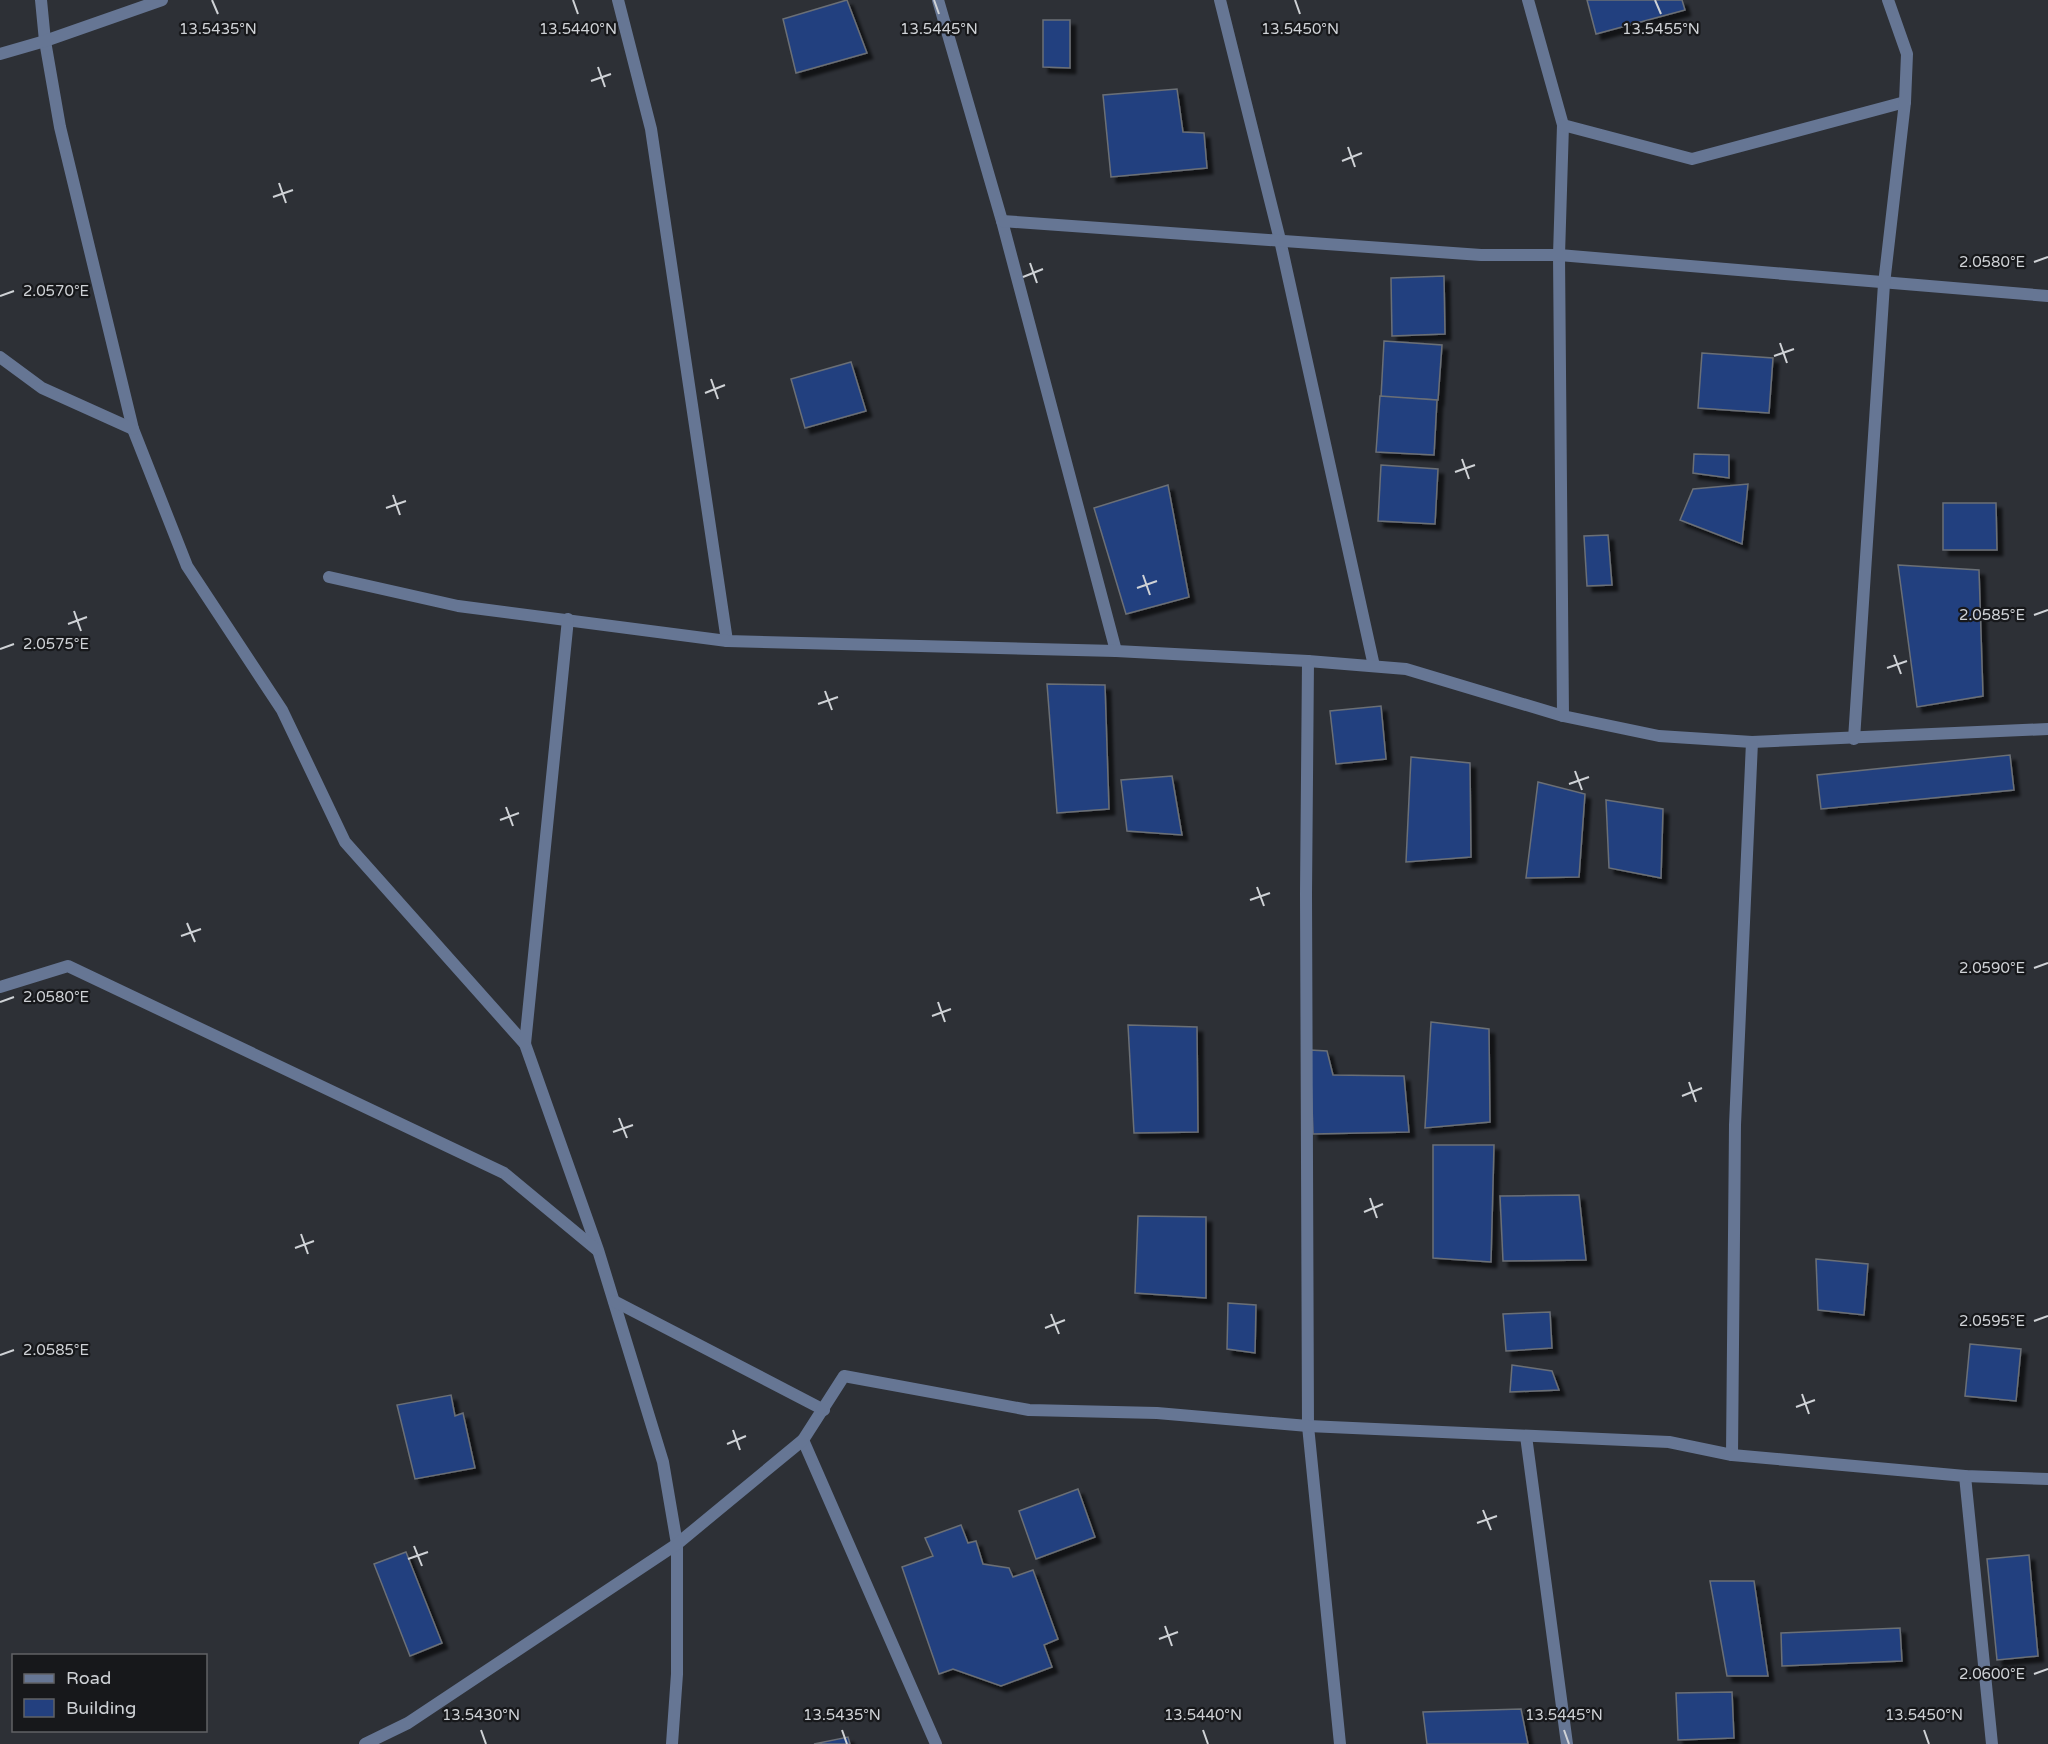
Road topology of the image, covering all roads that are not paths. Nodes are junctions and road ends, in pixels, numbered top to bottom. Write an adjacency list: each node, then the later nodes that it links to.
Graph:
1 (41, 0): 8 (street)
2 (162, 0): 8 (street)
3 (618, 0): 21 (street)
4 (938, 0): 12 (street)
5 (1220, 0): 13 (street)
6 (1528, 0): 11 (street)
7 (1888, 0): 10 (street)
8 (45, 41): 9 (street); 18 (street)
9 (0, 54)
10 (1905, 102): 11 (street); 15 (street)
11 (1563, 125): 14 (street)
12 (1002, 221): 13 (street); 22 (street)
13 (1280, 240): 14 (street); 24 (street)
14 (1559, 255): 15 (street); 25 (street)
15 (1884, 284): 16 (street); 27 (street)
16 (2048, 297)
17 (0, 357): 18 (street)
18 (133, 429): 30 (street)
19 (329, 577): 20 (street)
20 (568, 619): 21 (street); 30 (street)
21 (727, 641): 22 (street)
22 (1116, 651): 23 (street)
23 (1308, 661): 24 (street); 34 (street)
24 (1374, 666): 25 (street)
25 (1563, 716): 28 (street)
26 (2048, 729): 27 (street)
27 (1854, 739): 28 (street)
28 (1752, 742): 37 (street)
29 (0, 987): 31 (street)
30 (525, 1044): 31 (street)
31 (598, 1251): 32 (street)
32 (614, 1301): 33 (street); 40 (street)
33 (824, 1410): 34 (street); 36 (street)
34 (1308, 1426): 35 (street); 44 (street)
35 (1526, 1436): 37 (street); 45 (street)
36 (803, 1440): 40 (street); 43 (street)
37 (1732, 1455): 38 (street)
38 (1965, 1476): 39 (street); 46 (street)
39 (2048, 1479)
40 (677, 1544): 41 (street); 42 (street)
41 (365, 1744)
42 (672, 1744)
43 (936, 1744)
44 (1340, 1744)
45 (1567, 1744)
46 (1992, 1744)

